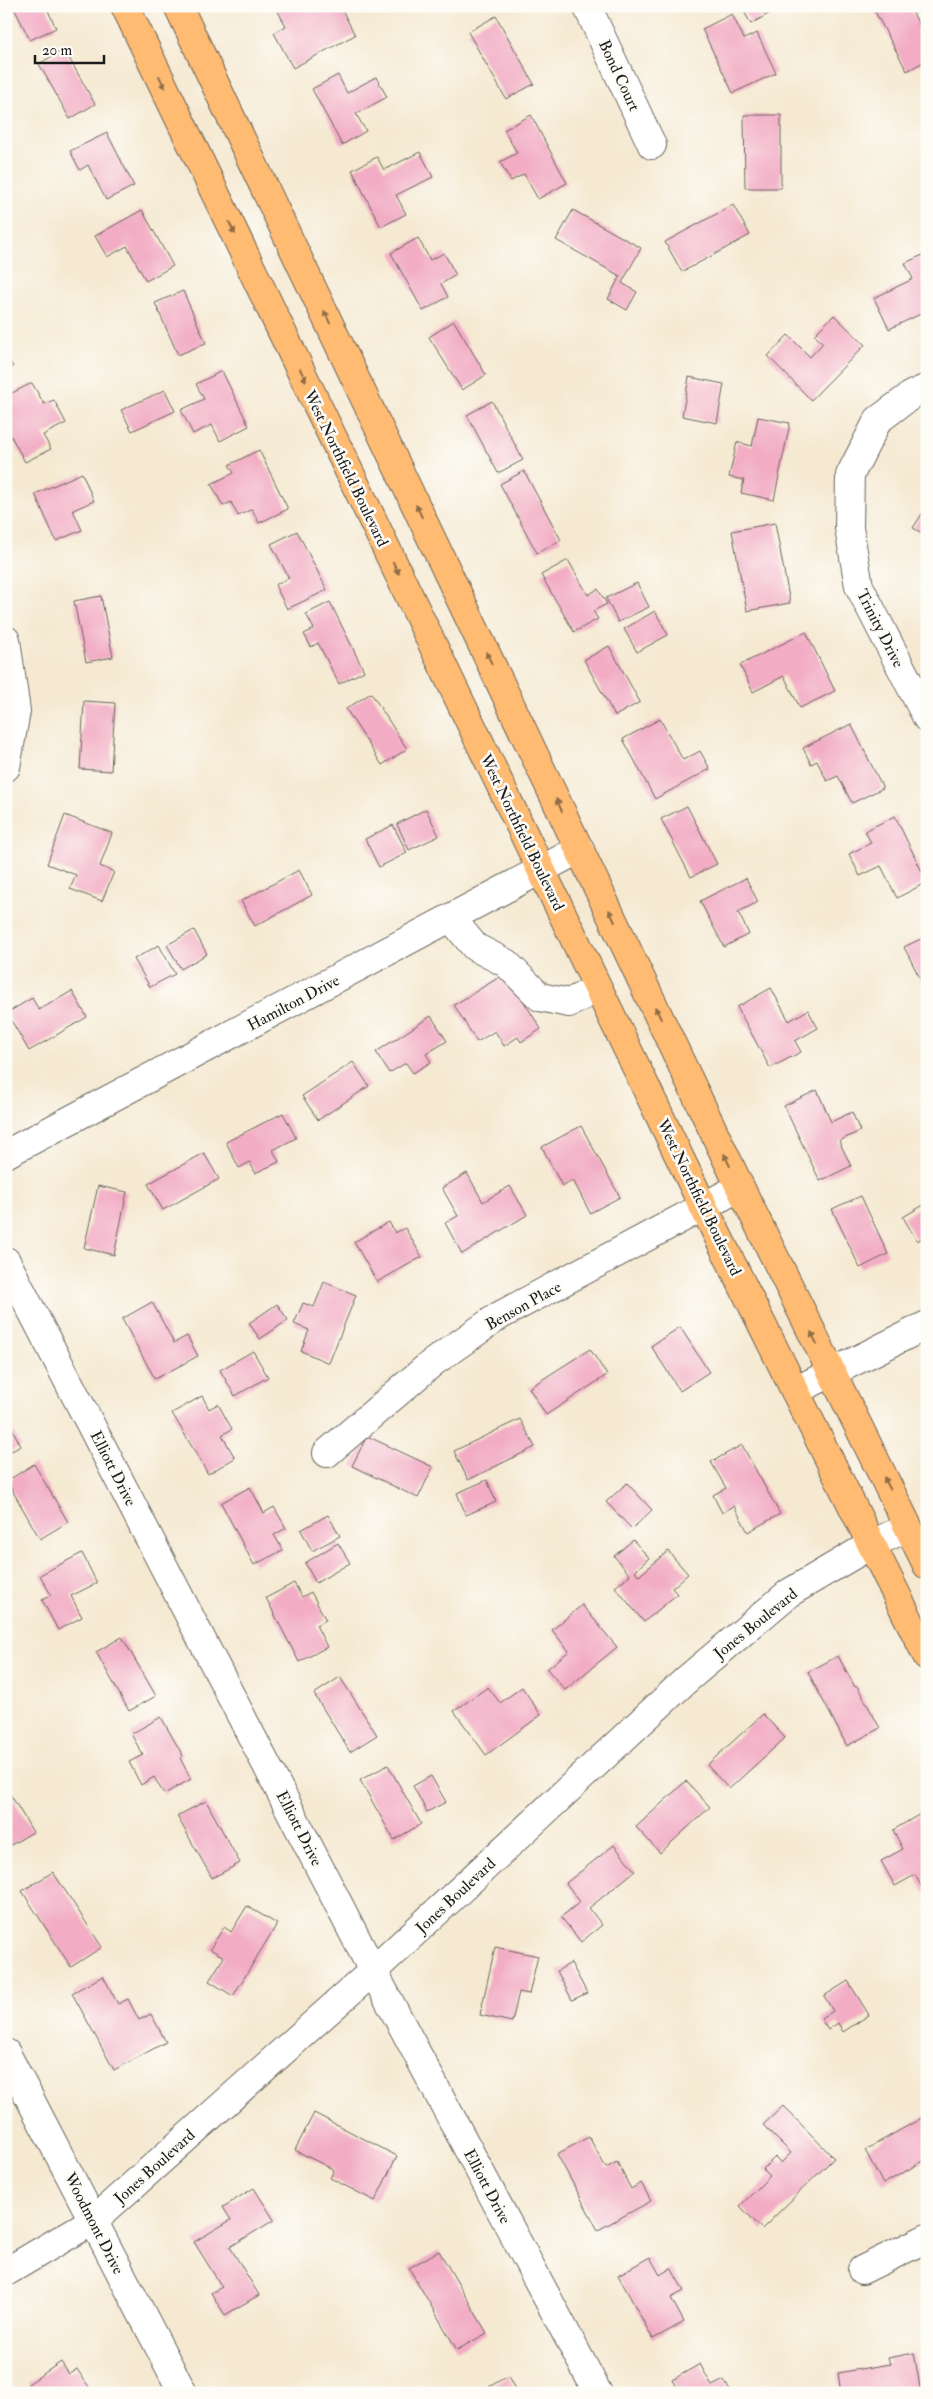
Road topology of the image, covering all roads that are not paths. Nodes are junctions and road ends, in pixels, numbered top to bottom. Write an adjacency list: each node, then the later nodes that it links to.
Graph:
1 (125, 6): 10 (main road, West Northfield Boulevard, one-way to 10)
2 (178, 6): 9 (main road, one-way to 2)
3 (587, 6): 4 (street, Bond Court)
4 (652, 145)
5 (927, 388): 7 (street, Trinity Drive)
6 (6, 640): 8 (street)
7 (927, 718)
8 (6, 767)
9 (580, 849): 10 (street, Hamilton Drive); 14 (main road, one-way to 9)
10 (541, 870): 11 (street, Hamilton Drive); 12 (main road, West Northfield Boulevard)
11 (451, 918): 12 (street); 13 (street, Hamilton Drive)
12 (598, 988): 15 (main road, West Northfield Boulevard)
13 (6, 1154)
14 (740, 1188): 15 (street, Benson Place); 18 (main road, one-way to 14)
15 (704, 1208): 19 (main road, West Northfield Boulevard); 20 (street, Benson Place)
16 (6, 1261): 25 (street, Elliott Drive)
17 (927, 1325): 18 (street)
18 (832, 1374): 19 (street); 21 (main road, one-way to 18)
19 (795, 1391): 22 (main road, West Northfield Boulevard)
20 (327, 1453)
21 (908, 1527): 22 (street, Jones Boulevard); 23 (main road)
22 (872, 1544): 24 (main road, West Northfield Boulevard); 25 (street, Jones Boulevard)
23 (927, 1565)
24 (927, 1656)
25 (373, 1970): 27 (street, Jones Boulevard); 32 (street, Elliott Drive)
26 (6, 2053): 27 (street, Woodmont Drive)
27 (94, 2220): 30 (street, Jones Boulevard); 31 (street, Woodmont Drive)
28 (927, 2238): 29 (street)
29 (862, 2270)
30 (6, 2272)
31 (183, 2393)
32 (598, 2393)

